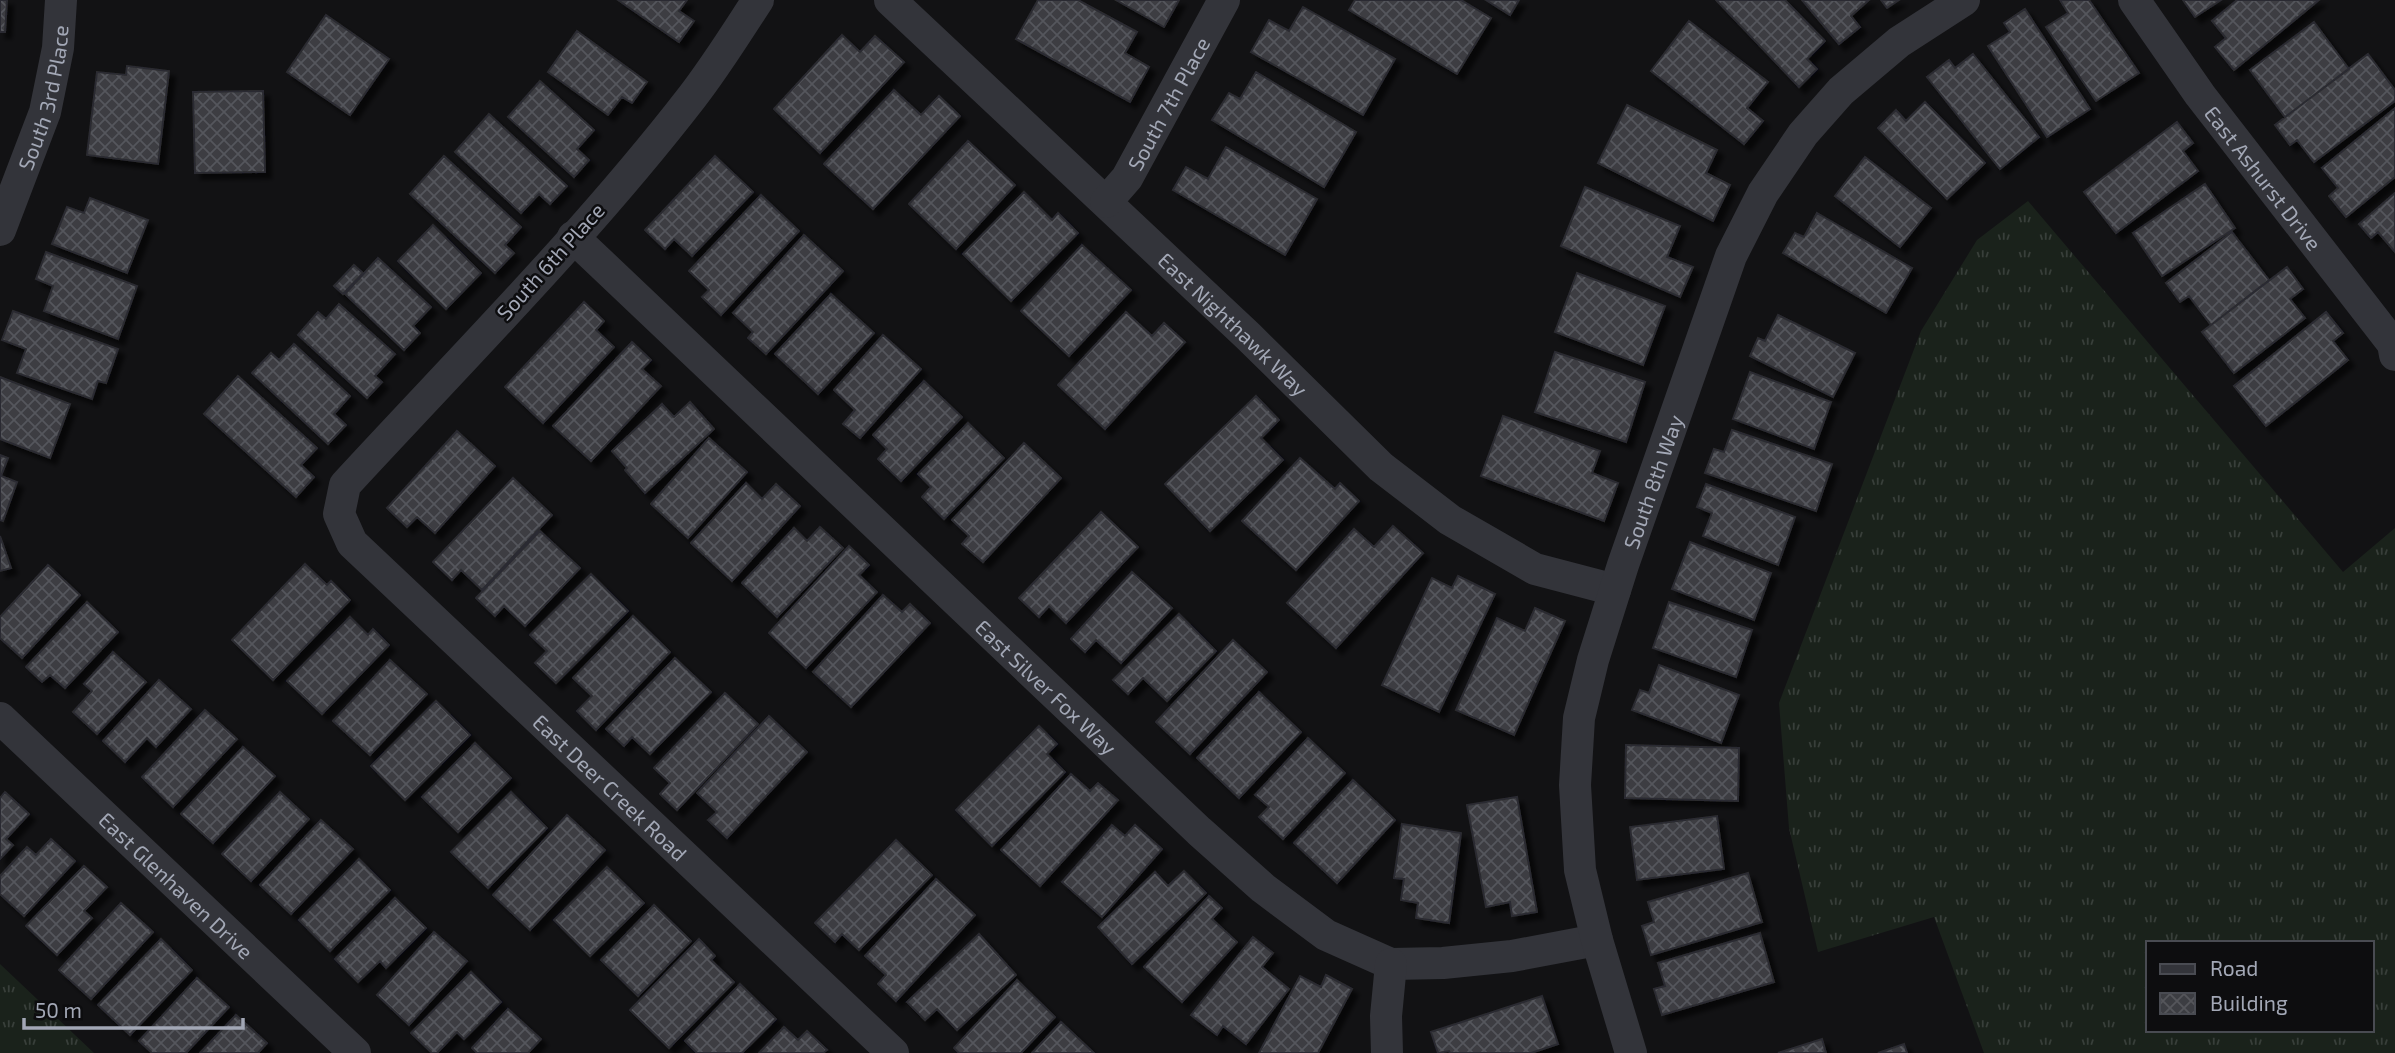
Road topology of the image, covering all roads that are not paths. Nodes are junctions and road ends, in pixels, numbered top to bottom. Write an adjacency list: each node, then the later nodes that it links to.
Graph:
1 (61, 0): 8 (street, South 3rd Place)
2 (758, 0): 9 (street, South 6th Place)
3 (890, 0): 7 (street, East Nighthawk Way)
4 (1224, 0): 7 (street, South 7th Place)
5 (1964, 0): 12 (street, South 8th Way)
6 (2134, 0): 10 (street, East Ashurst Drive)
7 (1106, 202): 12 (street, East Nighthawk Way)
8 (0, 230)
9 (573, 237): 11 (street, South 6th Place); 15 (street, East Silver Fox Way)
10 (2395, 355)
11 (339, 514): 17 (street, East Deer Creek Road)
12 (1615, 590): 14 (street, South 8th Way)
13 (0, 718): 16 (street, East Glenhaven Drive)
14 (1597, 940): 15 (street, East Silver Fox Way); 19 (street, South 8th Way)
15 (1391, 964): 18 (street)
16 (355, 1053)
17 (893, 1053)
18 (1387, 1053)
19 (1631, 1053)

